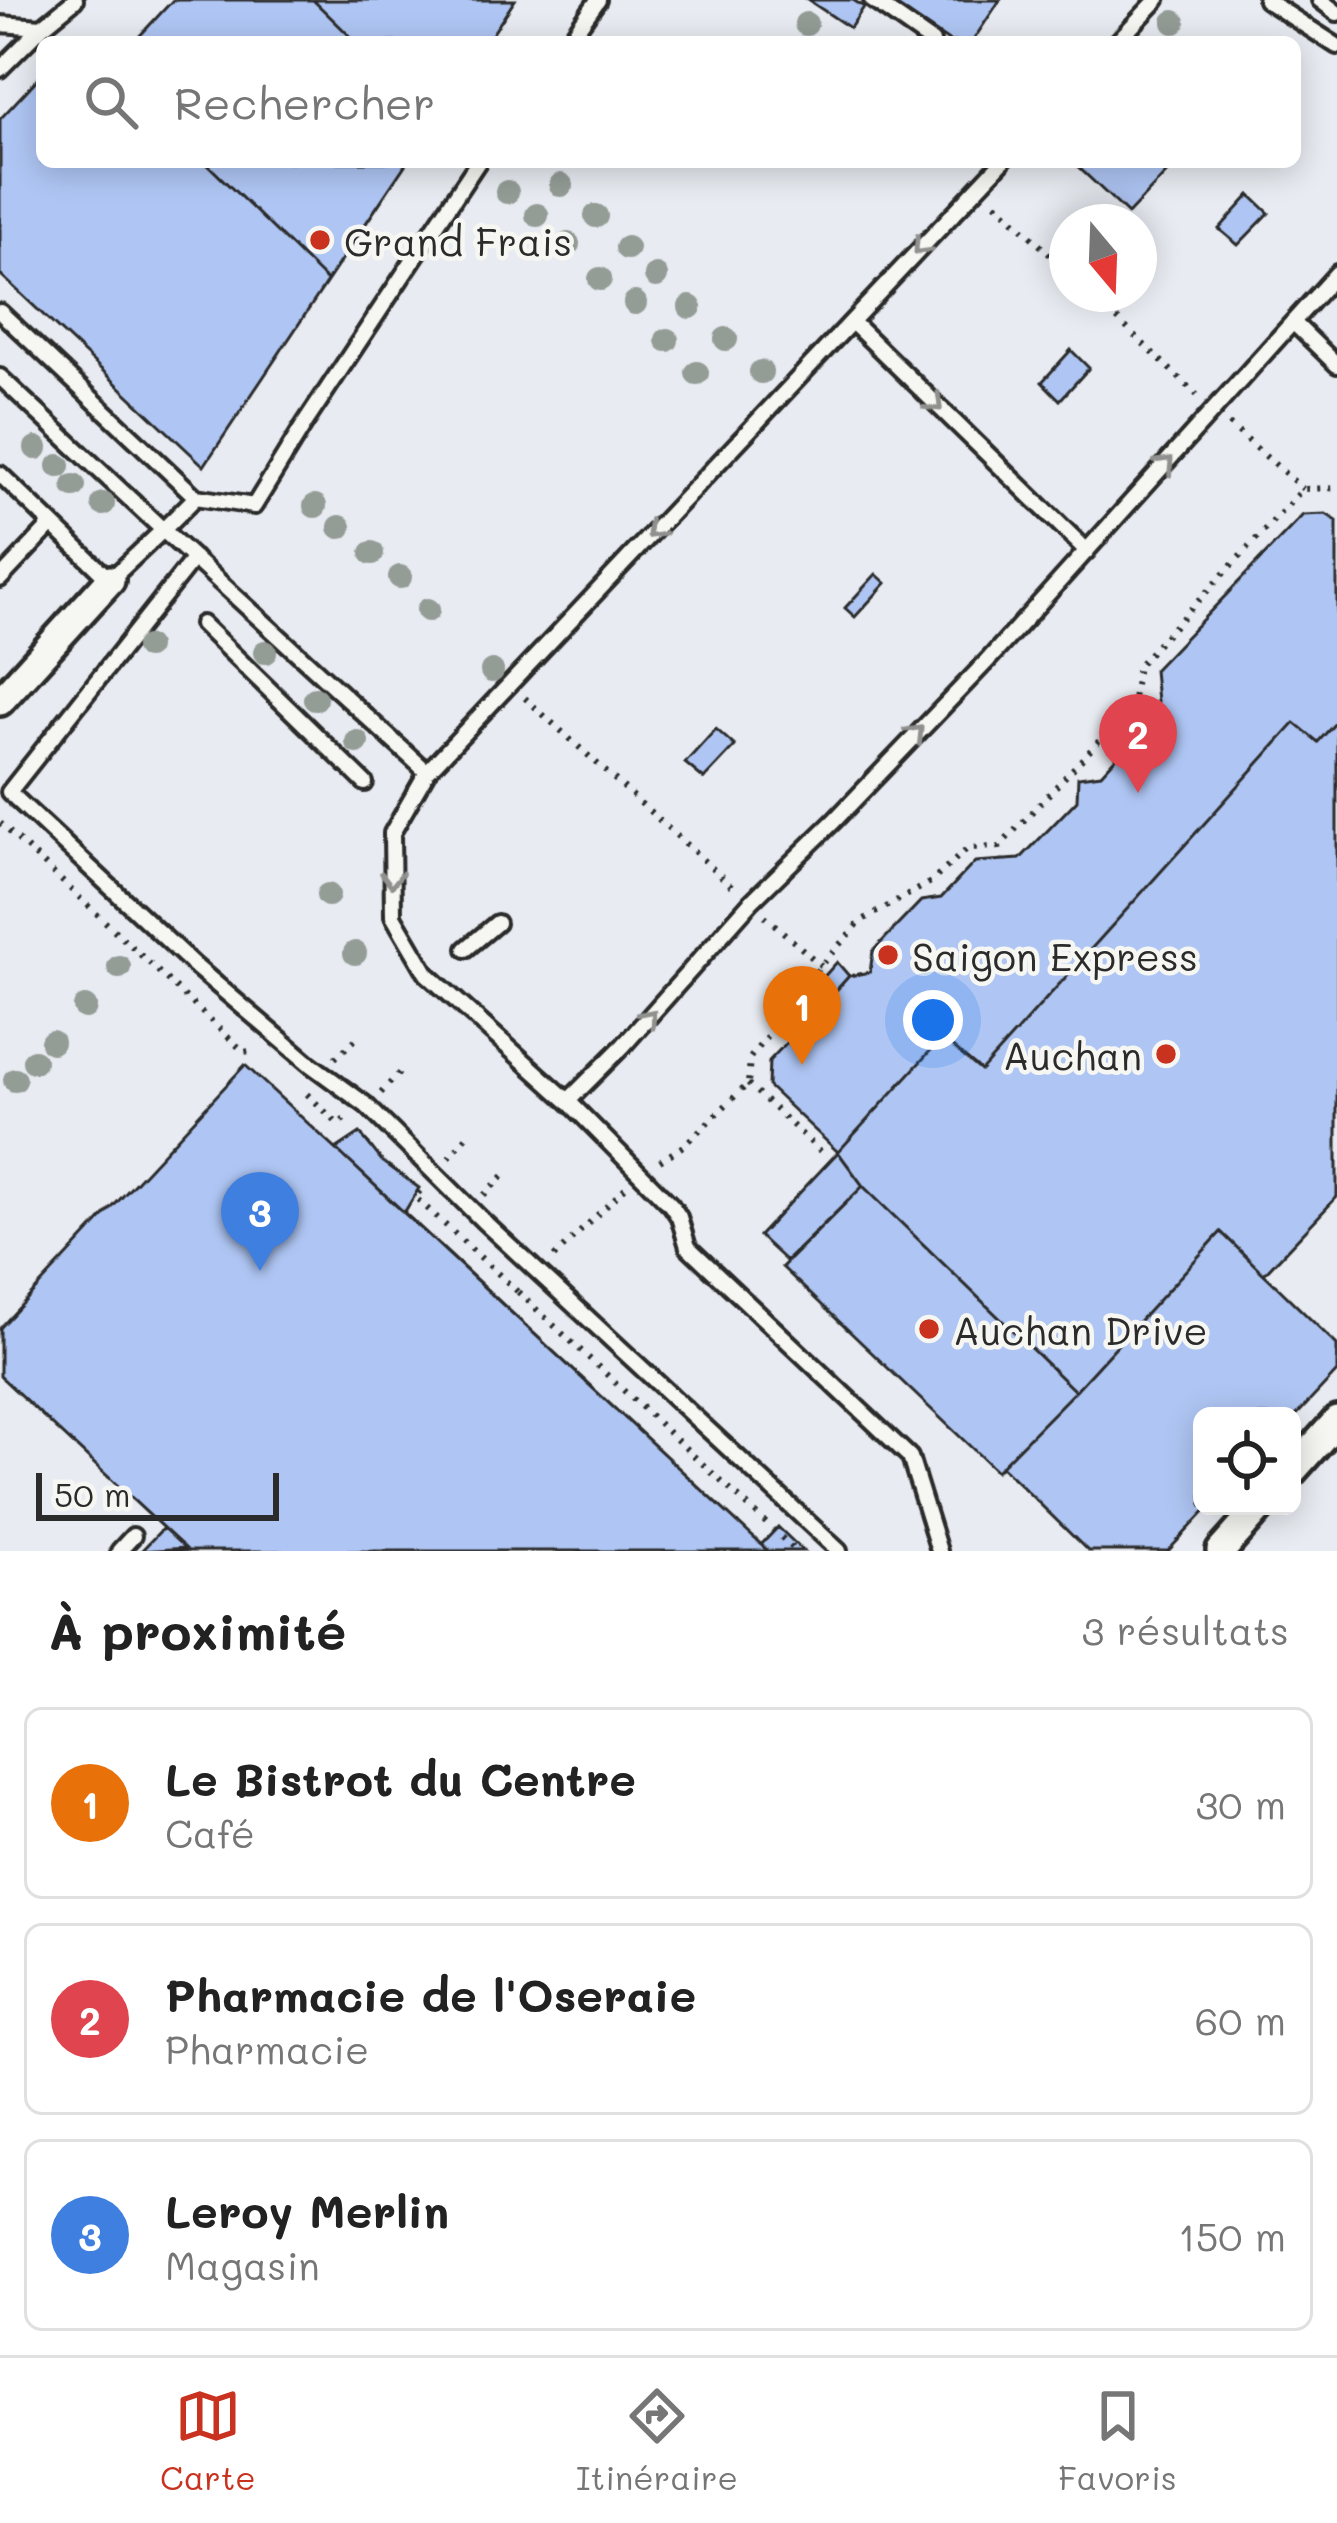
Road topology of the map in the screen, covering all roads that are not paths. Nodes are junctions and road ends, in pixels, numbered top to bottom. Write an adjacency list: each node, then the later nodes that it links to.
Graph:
1 (75, 0): 9 (lane)
2 (598, 0): 10 (lane)
3 (872, 0): 11 (lane)
4 (1157, 0): 12 (lane)
5 (1266, 0): 13 (lane)
6 (1320, 0): 7 (lane)
7 (1337, 13)
8 (0, 24): 9 (lane)
9 (42, 27): 14 (lane)
10 (572, 36)
11 (923, 36)
12 (1123, 36)
13 (1337, 46)
14 (0, 69)
15 (474, 168): 24 (lane)
16 (996, 168): 19 (lane, one-way to 19)
17 (1337, 273): 20 (lane)
18 (0, 312): 24 (lane)
19 (851, 322): 27 (lane, one-way to 27); 33 (lane, one-way to 33)
20 (1295, 324): 21 (lane); 27 (lane, one-way to 20)
21 (1337, 365)
22 (0, 377): 26 (lane)
23 (0, 474): 25 (lane)
24 (196, 497): 26 (lane)
25 (51, 525): 29 (lane); 30 (lane)
26 (164, 530): 28 (lane); 30 (lane)
27 (1087, 551): 37 (lane, one-way to 27)
28 (194, 558): 33 (lane); 43 (lane)
29 (0, 579)
30 (110, 580): 32 (street)
31 (202, 624): 34 (lane)
32 (0, 701)
33 (427, 772): 37 (lane, one-way to 37)
34 (365, 782)
35 (497, 923): 36 (lane)
36 (466, 950)
37 (568, 1101): 44 (lane)
38 (1337, 1421): 39 (street)
39 (1301, 1461)
40 (1253, 1515): 45 (street)
41 (134, 1536): 42 (lane)
42 (119, 1551)
43 (839, 1551)
44 (939, 1551)
45 (1221, 1551)

